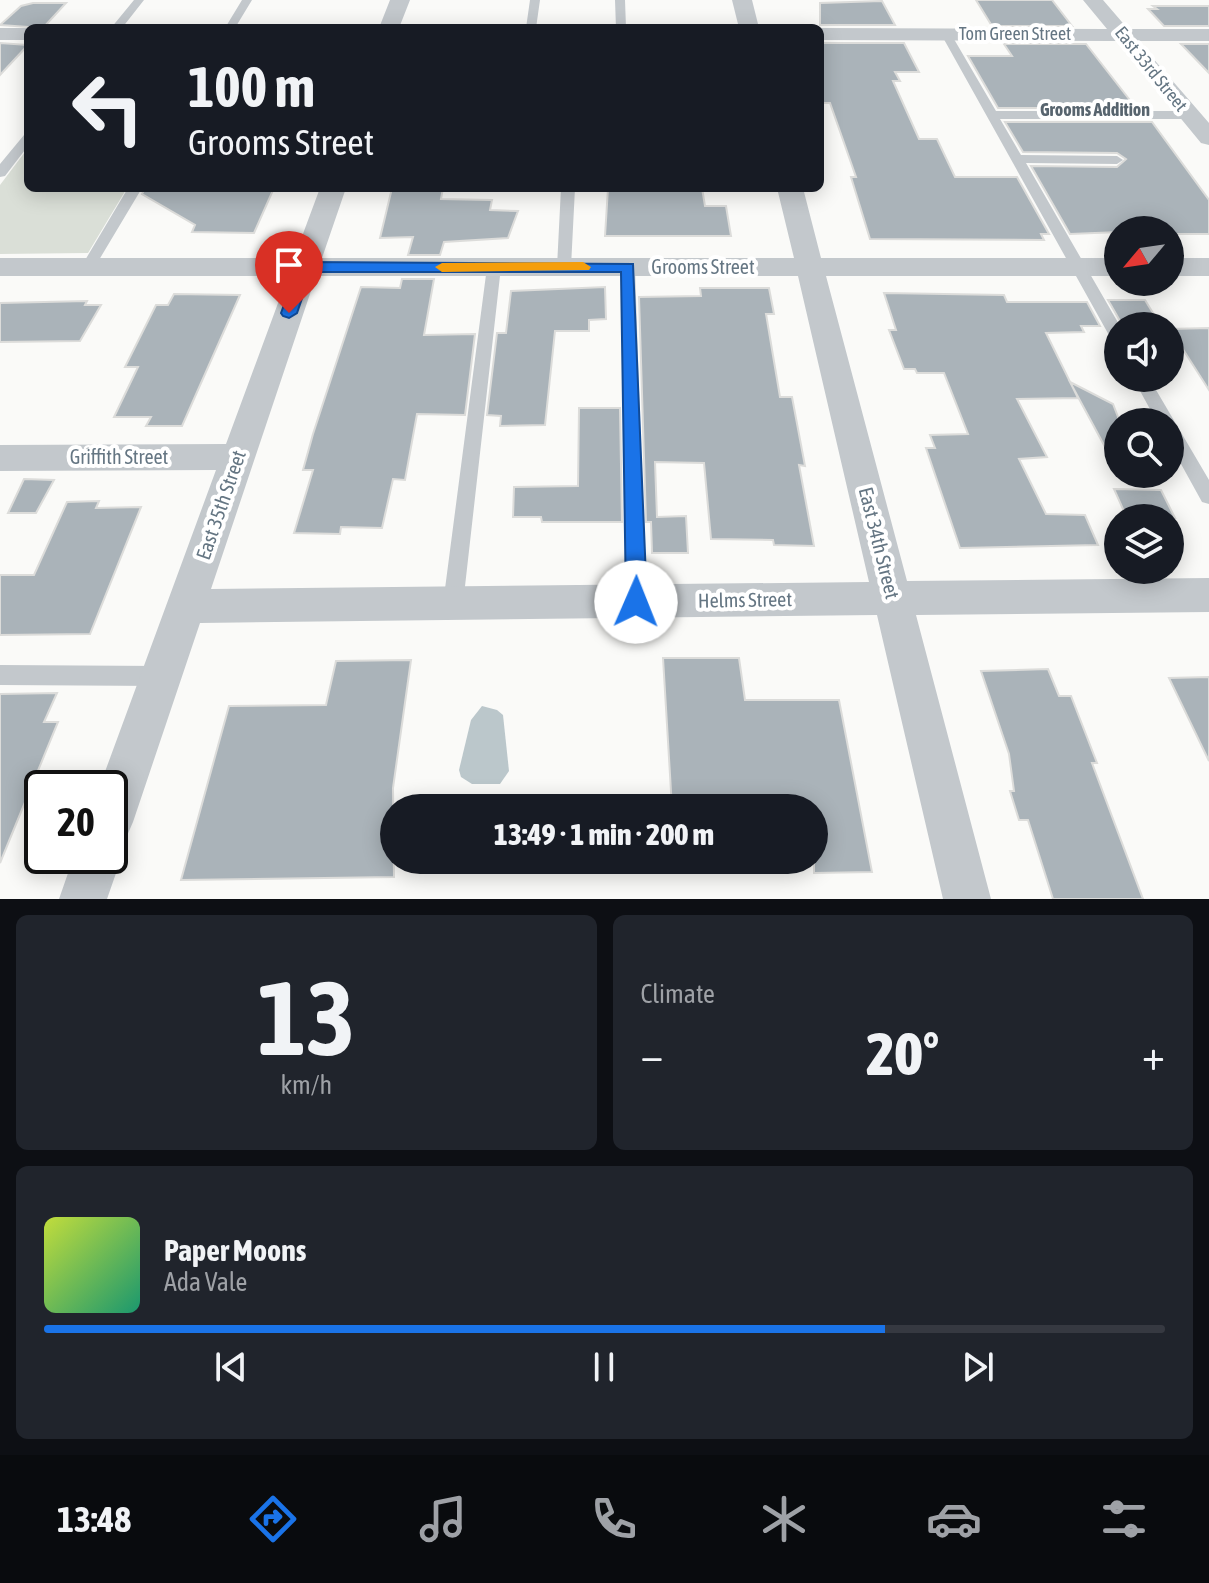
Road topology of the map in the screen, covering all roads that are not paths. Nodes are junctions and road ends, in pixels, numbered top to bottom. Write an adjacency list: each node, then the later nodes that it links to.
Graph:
1 (139, 0): 8 (lane)
2 (247, 0): 9 (lane)
3 (400, 0): 10 (street)
4 (535, 0): 11 (lane)
5 (620, 0): 12 (lane)
6 (742, 0): 13 (street)
7 (1093, 0): 18 (street, East 33rd Street)
8 (119, 24)
9 (232, 24)
10 (391, 24)
11 (532, 24)
12 (621, 24)
13 (748, 24)
14 (0, 34): 15 (street)
15 (24, 34)
16 (824, 34): 17 (street, Tom Green Street)
17 (946, 34): 18 (street, Tom Green Street); 20 (lane)
18 (1124, 35): 19 (street, Tom Green Street); 21 (street, East 33rd Street)
19 (1209, 35)
20 (992, 115): 21 (lane); 24 (lane)
21 (1189, 115): 22 (street, East 33rd Street)
22 (1209, 138)
23 (24, 143): 26 (lane)
24 (1017, 159): 25 (lane); 38 (lane)
25 (1117, 160)
26 (0, 173)
27 (133, 192): 32 (lane)
28 (332, 192): 33 (street, East 35th Street)
29 (568, 192): 35 (lane)
30 (791, 192): 37 (street, East 34th Street)
31 (0, 267): 32 (street, Grooms Street)
32 (88, 267): 33 (street, Grooms Street)
33 (305, 267): 34 (street, Grooms Street); 44 (street, East 35th Street)
34 (494, 267): 35 (street, Grooms Street); 50 (lane)
35 (564, 267): 36 (street, Grooms Street)
36 (628, 267): 37 (street, Grooms Street); 49 (lane)
37 (810, 267): 38 (street, Grooms Street); 48 (street, East 34th Street)
38 (1078, 267): 39 (street, Grooms Street); 42 (lane)
39 (1104, 267)
40 (1184, 267): 41 (street)
41 (1209, 267)
42 (1104, 312)
43 (1184, 453): 46 (lane)
44 (237, 457): 45 (street, Griffith Street); 51 (street, East 35th Street)
45 (0, 458)
46 (1209, 497)
47 (1209, 595): 48 (street, Helms Street)
48 (893, 598): 49 (street, Helms Street); 57 (street, East 34th Street)
49 (636, 602): 50 (street, Helms Street)
50 (453, 604): 51 (street, Helms Street)
51 (185, 606): 53 (street, East 35th Street)
52 (0, 675): 53 (lane)
53 (161, 676): 54 (street, East 35th Street)
54 (128, 770)
55 (92, 874): 56 (street)
56 (83, 899)
57 (967, 899)

